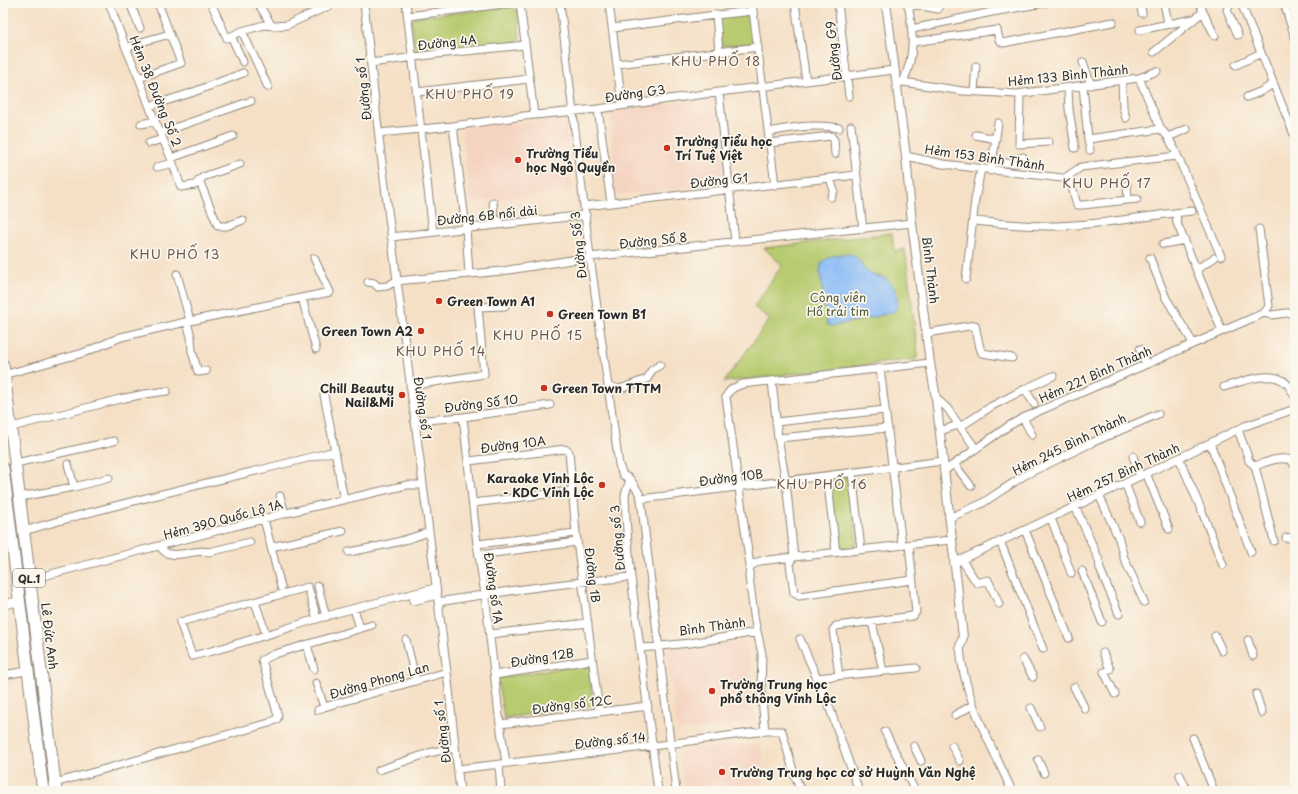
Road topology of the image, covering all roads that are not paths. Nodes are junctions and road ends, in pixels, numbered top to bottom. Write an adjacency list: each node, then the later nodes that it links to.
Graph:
1 (109, 3): 48 (street, Hẻm 38 Đường Số 2)
2 (130, 3): 35 (street)
3 (158, 3): 40 (street)
4 (211, 3): 42 (street)
5 (258, 3): 34 (street)
6 (364, 3): 55 (street, Đường số 1)
7 (406, 3): 30 (street)
8 (512, 3): 30 (street)
9 (520, 3): 46 (street)
10 (560, 3): 84 (street, Đường Số 3)
11 (609, 3): 36 (street)
12 (752, 3): 26 (street)
13 (795, 3): 66 (street)
14 (838, 3): 62 (street, Đường G9)
15 (886, 3): 59 (street, Bình Thành)
16 (1044, 3): 37 (street)
17 (1140, 3): 28 (street)
18 (1164, 3): 33 (street)
19 (1200, 3): 27 (street)
20 (1231, 3): 41 (street)
21 (1241, 3): 51 (street)
22 (1284, 3): 44 (street)
23 (330, 4): 34 (street)
24 (908, 5): 25 (street); 37 (street)
25 (938, 9)
26 (753, 11): 29 (street); 47 (street)
27 (1203, 12): 31 (street); 43 (street)
28 (1142, 13)
29 (716, 15): 36 (street); 49 (street)
30 (408, 16): 52 (street)
31 (1194, 18): 33 (street); 50 (street)
32 (1113, 22): 45 (street)
33 (1168, 23): 38 (street)
34 (272, 26): 39 (street)
35 (140, 28)
36 (612, 28): 56 (street)
37 (912, 30): 45 (street)
38 (1140, 30)
39 (242, 31): 42 (street); 72 (street)
40 (170, 34): 48 (street); 63 (street)
41 (1238, 35)
42 (231, 36): 53 (street)
43 (1215, 36)
44 (1295, 38)
45 (913, 42): 68 (street)
46 (525, 45): 52 (street, Đường 4A); 65 (street)
47 (758, 47): 49 (street); 70 (street)
48 (126, 48): 63 (street, Hẻm 38 Đường Số 2)
49 (719, 52): 56 (street)
50 (1154, 52)
51 (1261, 53): 57 (street); 69 (street)
52 (412, 57): 55 (street, Đường 4A); 75 (street)
53 (243, 62)
54 (1083, 62): 71 (street)
55 (371, 63): 97 (street, Đường số 1)
56 (617, 64): 81 (street)
57 (1236, 65)
58 (976, 66): 74 (street)
59 (894, 70): 62 (street, Đường G3); 68 (street, Bình Thành)
60 (1156, 71): 64 (street, Hẻm 133 Bình Thành)
61 (243, 73): 82 (street)
62 (847, 76): 66 (street, Đường G3); 78 (street, Đường G9)
63 (139, 78): 82 (street, Hẻm 38 Đường Số 2)
64 (1139, 78): 67 (street, Hẻm 133 Bình Thành); 94 (street, Hẻm 133 Bình Thành)
65 (529, 79): 75 (street); 85 (street)
66 (806, 81): 70 (street, Đường G3)
67 (1122, 81): 71 (street, Hẻm 133 Bình Thành); 86 (street)
68 (900, 83): 74 (street, Hẻm 133 Bình Thành); 111 (street, Bình Thành)
69 (1273, 84): 79 (street); 102 (street)
70 (762, 86): 76 (street, Đường G3); 96 (street)
71 (1087, 86): 73 (street, Hẻm 133 Bình Thành); 104 (street)
72 (268, 87)
73 (1068, 88): 77 (street, Hẻm 133 Bình Thành); 108 (street)
74 (974, 91): 77 (street, Hẻm 133 Bình Thành)
75 (417, 92): 92 (street)
76 (719, 92): 81 (street, Đường G3); 126 (street)
77 (1020, 94): 105 (street)
78 (849, 96)
79 (1248, 97)
80 (251, 101): 99 (street)
81 (622, 105): 83 (street, Đường G3)
82 (150, 106): 87 (street, Hẻm 38 Đường Số 2)
83 (598, 109): 84 (street, Đường G3); 131 (street)
84 (572, 112): 85 (street, Đường G3); 132 (street, Đường Số 3)
85 (534, 115): 90 (street, Đường G3)
86 (1126, 118)
87 (154, 120): 89 (street); 99 (street, Hẻm 38 Đường Số 2)
88 (998, 123): 103 (street)
89 (141, 124)
90 (454, 126): 92 (street, Đường G3); 140 (street)
91 (851, 126): 120 (street)
92 (420, 128): 97 (street, Đường G3); 143 (street)
93 (839, 128): 96 (street)
94 (1161, 129): 101 (street, Hẻm 133 Bình Thành); 104 (street)
95 (1187, 129): 101 (street)
96 (768, 132): 107 (street)
97 (379, 133): 144 (street, Đường số 1)
98 (976, 135): 103 (street)
99 (162, 136): 106 (street); 114 (street, Hẻm 38 Đường Số 2)
100 (233, 136): 114 (street)
101 (1168, 137): 113 (street, Hẻm 133 Bình Thành)
102 (1295, 137)
103 (996, 139): 115 (street)
104 (1088, 139): 109 (street)
105 (1049, 142)
106 (149, 143)
107 (770, 143): 110 (street); 124 (street)
108 (1075, 148)
109 (1090, 150)
110 (835, 154)
111 (906, 156): 118 (street, Hẻm 153 Bình Thành); 138 (street, Bình Thành)
112 (1023, 157): 115 (street)
113 (1178, 159): 121 (street, Hẻm 153 Bình Thành); 151 (street, Hẻm 133 Bình Thành)
114 (172, 161): 117 (street); 123 (street, Hẻm 38 Đường Số 2)
115 (993, 163): 119 (street)
116 (240, 164): 123 (street)
117 (157, 167)
118 (981, 169): 119 (street, Hẻm 153 Bình Thành); 137 (street)
119 (991, 171): 121 (street, Hẻm 153 Bình Thành)
120 (856, 175): 122 (street, Đường G1); 141 (street)
121 (1069, 176): 129 (street)
122 (830, 178): 124 (street, Đường G1); 127 (street)
123 (199, 180): 136 (street)
124 (775, 184): 126 (street, Đường G1)
125 (1127, 185): 129 (street)
126 (730, 190): 131 (street, Đường G1); 146 (street)
127 (831, 197)
128 (1137, 199): 129 (street)
129 (1128, 200)
130 (493, 202): 139 (street)
131 (611, 203): 132 (street, Đường G1)
132 (585, 206): 135 (street, Đường Số 3)
133 (1192, 211): 134 (street)
134 (1176, 213): 137 (street); 145 (street)
135 (586, 215): 139 (street, Đường 6B nối dài); 149 (street, Đường Số 3)
136 (243, 220)
137 (973, 221): 154 (street)
138 (912, 223): 141 (street, Đường Số 8); 163 (street, Bình Thành)
139 (501, 224): 140 (street, Đường 6B nối dài)
140 (466, 228): 143 (street, Đường 6B nối dài); 153 (street)
141 (863, 229): 146 (street, Đường Số 8)
142 (1259, 229): 160 (street)
143 (433, 232): 144 (street, Đường 6B nối dài)
144 (391, 237): 155 (street, Đường số 1)
145 (1185, 240): 147 (street); 151 (street)
146 (735, 242): 149 (street, Đường Số 8)
147 (1163, 244)
148 (314, 258): 157 (street)
149 (590, 258): 153 (street, Đường Số 8); 177 (street, Đường Số 3)
150 (1150, 258): 164 (street)
151 (1197, 269): 162 (street)
152 (177, 274): 161 (street)
153 (469, 274): 155 (street, Đường Số 8)
154 (966, 279)
155 (396, 281): 156 (street, Đường Số 8); 176 (street, Đường số 1)
156 (368, 282)
157 (302, 298): 161 (street); 165 (street)
158 (504, 306): 176 (street)
159 (1295, 312): 160 (street)
160 (1264, 313): 162 (street, Hẻm 221 Bình Thành)
161 (189, 322): 172 (street); 173 (street)
162 (1222, 331): 164 (street, Hẻm 221 Bình Thành)
163 (926, 333): 167 (street); 168 (street, Bình Thành)
164 (1193, 344): 169 (street, Hẻm 221 Bình Thành)
165 (316, 349)
166 (1140, 349): 169 (street)
167 (1012, 358)
168 (930, 363): 171 (street); 183 (street, Bình Thành)
169 (1146, 364): 191 (street, Hẻm 221 Bình Thành)
170 (660, 365): 177 (street)
171 (880, 368): 175 (street); 187 (street)
172 (206, 371)
173 (3, 372): 195 (highway, Lê Đức Anh / QL.1)
174 (1053, 376): 178 (street)
175 (772, 381): 193 (street); 228 (street, Bình Thành)
176 (410, 386): 192 (street, Đường số 1)
177 (608, 386): 222 (street, Đường Số 3)
178 (1025, 388): 184 (street); 194 (street)
179 (1224, 388): 182 (street)
180 (167, 391): 195 (street)
181 (324, 395): 205 (street)
182 (1295, 396)
183 (936, 398): 194 (street); 198 (street, Bình Thành)
184 (1034, 404)
185 (550, 405): 190 (street, Đường Số 10)
186 (1295, 409): 197 (street, Hẻm 257 Bình Thành)
187 (885, 410): 193 (street); 196 (street)
188 (3, 411): 273 (highway, Lê Đức Anh / QL.1)
189 (1158, 414): 239 (street, Hẻm 245 Bình Thành)
190 (463, 417): 192 (street, Đường Số 10); 208 (street, Đường số 1A)
191 (1023, 418): 199 (street); 203 (street, Hẻm 221 Bình Thành)
192 (414, 421): 225 (street, Đường số 1)
193 (776, 422): 200 (street)
194 (959, 426): 198 (street); 203 (street)
195 (12, 427): 210 (highway, Lê Đức Anh / QL.1)
196 (888, 428): 200 (street); 216 (street)
197 (1238, 430): 202 (street, Hẻm 257 Bình Thành); 213 (street)
198 (940, 431): 209 (street, Bình Thành)
199 (1032, 435)
200 (778, 438): 223 (street)
201 (114, 441): 210 (street)
202 (1210, 443): 207 (street, Hẻm 257 Bình Thành); 263 (street)
203 (976, 449): 212 (street, Hẻm 221 Bình Thành)
204 (559, 450): 208 (street, Đường 10A); 229 (street, Đường 1B)
205 (335, 451): 234 (street); 245 (street)
206 (1133, 456): 219 (street)
207 (1179, 458): 219 (street, Hẻm 257 Bình Thành); 267 (street)
208 (469, 461): 235 (street, Đường số 1A)
209 (943, 462): 216 (street, Đường 10B); 217 (street, Bình Thành)
210 (16, 463): 232 (highway, Lê Đức Anh / QL.1)
211 (68, 464): 227 (street)
212 (955, 465): 217 (street, Hẻm 221 Bình Thành); 226 (street)
213 (1255, 466): 214 (street); 253 (street)
214 (1295, 466)
215 (3, 468): 280 (highway, QL.1)
216 (893, 468): 218 (street, Đường 10B); 257 (street)
217 (944, 471): 239 (street, Bình Thành)
218 (852, 473): 220 (street, Đường 10B); 260 (street)
219 (1143, 475): 224 (street, Hẻm 257 Bình Thành); 243 (street)
220 (827, 476): 223 (street, Đường 10B); 262 (street)
221 (108, 478): 227 (street)
222 (630, 479): 233 (street); 271 (street, Đường số 3)
223 (786, 482): 228 (street, Đường 10B); 265 (street)
224 (1125, 483): 230 (street, Hẻm 257 Bình Thành); 242 (street)
225 (422, 485): 234 (street, Hẻm 390 Quốc Lộ 1A); 247 (street, Đường số 1)
226 (971, 486)
227 (74, 487): 232 (street)
228 (739, 488): 233 (street, Đường 10B); 268 (street, Bình Thành)
229 (572, 491): 235 (street); 248 (street, Đường 1B)
230 (1099, 495): 236 (street, Hẻm 257 Bình Thành); 282 (street)
231 (280, 496): 238 (street)
232 (20, 497): 245 (highway, Lê Đức Anh / QL.1)
233 (641, 499): 303 (street)
234 (344, 500): 238 (street, Hẻm 390 Quốc Lộ 1A)
235 (473, 503): 256 (street, Đường số 1A)
236 (1075, 506): 240 (street, Hẻm 257 Bình Thành); 286 (street)
237 (3, 513): 280 (highway, QL.1)
238 (285, 514): 241 (street, Hẻm 390 Quốc Lộ 1A)
239 (949, 518): 251 (street, Bình Thành)
240 (1051, 518): 244 (street, Hẻm 257 Bình Thành); 270 (street)
241 (264, 519): 258 (street, Hẻm 390 Quốc Lộ 1A); 259 (street)
242 (1140, 522)
243 (1170, 529)
244 (1025, 530): 252 (street, Hẻm 257 Bình Thành); 298 (street)
245 (24, 531): 273 (highway, Lê Đức Anh / QL.1)
246 (342, 531): 259 (street)
247 (428, 532): 261 (street); 278 (street, Đường số 1)
248 (576, 533): 255 (street, Đường 1B); 256 (street)
249 (1295, 537): 250 (street)
250 (1286, 538)
251 (951, 540): 257 (street); 266 (street, Bình Thành)
252 (1000, 541): 266 (street, Hẻm 257 Bình Thành); 306 (street)
253 (1274, 541)
254 (250, 542): 258 (street)
255 (577, 542): 264 (street); 274 (street, Đường 1B)
256 (477, 544): 264 (street, Đường số 1A)
257 (905, 545): 260 (street); 272 (street)
258 (160, 546): 273 (street, Hẻm 390 Quốc Lộ 1A)
259 (271, 547): 276 (street)
260 (861, 549): 262 (street)
261 (349, 552)
262 (836, 552): 265 (street)
263 (1251, 552)
264 (478, 555): 277 (street, Đường số 1A)
265 (794, 557): 268 (street); 272 (street)
266 (957, 561): 283 (street); 304 (street, Bình Thành)
267 (1223, 565)
268 (750, 566): 294 (street, Bình Thành)
269 (1082, 571): 291 (street)
270 (1071, 573)
271 (631, 577): 274 (street); 305 (street, Đường số 3)
272 (912, 580): 290 (street)
273 (27, 581): 352 (highway, Lê Đức Anh / QL.1)
274 (582, 581): 277 (street); 289 (street, Đường 1B)
275 (318, 586): 287 (street)
276 (281, 587)
277 (485, 594): 278 (street); 296 (street, Đường số 1A)
278 (437, 595): 279 (street); 285 (street); 316 (street, Đường số 1)
279 (413, 601)
280 (17, 602): 284 (street); 315 (highway, QL.1); 354 (highway, QL.1)
281 (255, 602): 288 (street); 295 (street); 295 (street)
282 (1144, 602)
283 (1000, 604)
284 (3, 605)
285 (354, 609): 287 (street); 293 (street)
286 (1119, 614)
287 (326, 617): 288 (street)
288 (316, 620): 295 (street)
289 (588, 622): 296 (street); 311 (street, Đường 1B)
290 (872, 622): 314 (street); 319 (street)
291 (1102, 622)
292 (372, 625): 293 (street)
293 (360, 628): 302 (street)
294 (757, 632): 303 (street, Bình Thành); 336 (street)
295 (266, 634)
296 (490, 634): 317 (street, Đường số 1A)
297 (1215, 636): 307 (street)
298 (1069, 638)
299 (800, 639): 321 (street)
300 (406, 640): 322 (street)
301 (1248, 640): 309 (street)
302 (307, 644): 313 (street); 352 (street)
303 (657, 646): 305 (street, Bình Thành); 339 (street)
304 (960, 647): 327 (street, Bình Thành)
305 (641, 648): 328 (street, Đường số 3)
306 (1043, 649)
307 (1222, 651)
308 (1103, 653): 325 (street)
309 (1252, 656)
310 (1023, 659): 320 (street)
311 (592, 660): 317 (street, Đường 12B); 331 (street, Đường 1B)
312 (916, 668): 314 (street)
313 (314, 669)
314 (883, 671): 319 (street)
315 (21, 672): 318 (street); 353 (highway, QL.1)
316 (446, 672): 322 (street, Đường Phong Lan); 343 (street, Đường số 1)
317 (495, 675): 334 (street, Đường số 1A)
318 (3, 676)
319 (839, 676): 321 (street)
320 (1033, 677)
321 (816, 678): 360 (street)
322 (416, 681): 323 (street, Đường Phong Lan)
323 (316, 683)
324 (1074, 686): 330 (street)
325 (1115, 694)
326 (1256, 694): 332 (street)
327 (973, 705): 333 (street); 362 (street, Bình Thành)
328 (648, 706): 331 (street, Đường số 12C); 340 (street, Đường số 3)
329 (1031, 708): 335 (street)
330 (1085, 708)
331 (599, 711): 334 (street, Đường số 12C)
332 (1262, 713)
333 (955, 715)
334 (500, 724): 347 (street, Đường số 1A)
335 (1040, 727)
336 (765, 731): 339 (street, Đường số 14); 359 (street, Đường số 14)
337 (885, 732): 361 (street)
338 (1193, 738): 364 (street)
339 (671, 744): 340 (street, Đường số 14); 358 (street)
340 (653, 746): 347 (street, Đường số 14); 357 (street, Đường số 3)
341 (914, 746): 345 (street)
342 (952, 746): 346 (street)
343 (455, 747): 348 (street, Đường số 1); 349 (street)
344 (1038, 760): 350 (street)
345 (922, 761)
346 (960, 761)
347 (502, 763): 348 (street, Đường số 14); 356 (street, Đường số 1A)
348 (458, 769): 355 (street, Đường số 1)
349 (379, 770)
350 (1044, 773)
351 (1180, 775): 363 (street)
352 (54, 788)
353 (36, 791)
354 (43, 791)
355 (460, 791)
356 (502, 791)
357 (658, 791)
358 (676, 791)
359 (801, 791)
360 (859, 791)
361 (915, 791)
362 (1012, 791)
363 (1187, 791)
364 (1214, 791)

